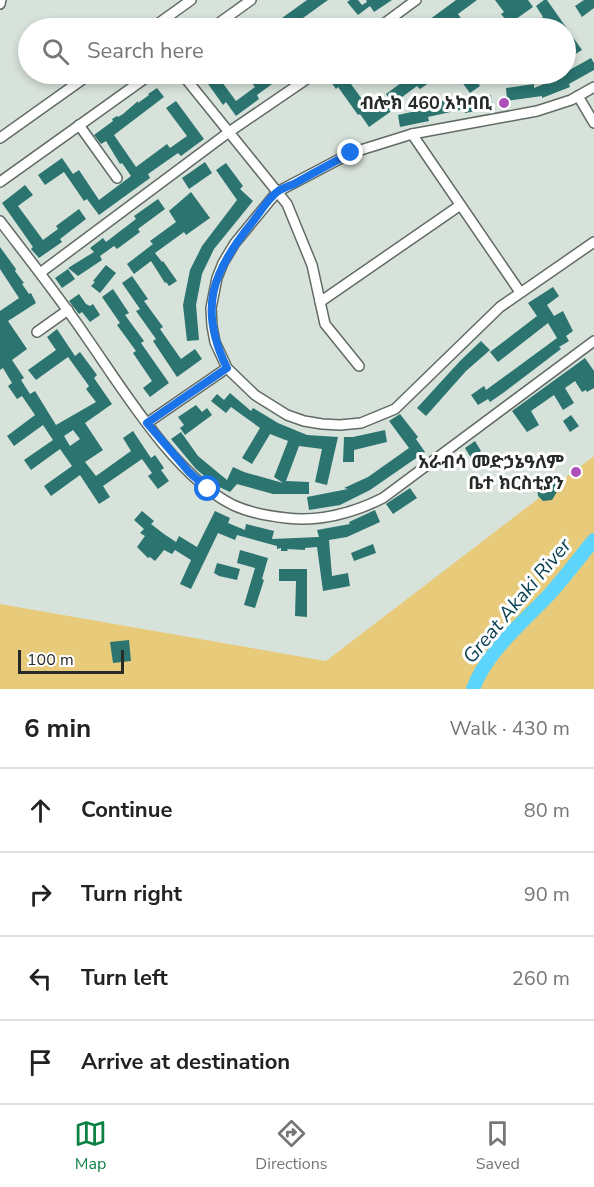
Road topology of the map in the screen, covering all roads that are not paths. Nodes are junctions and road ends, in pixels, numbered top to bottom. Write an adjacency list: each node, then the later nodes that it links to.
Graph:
1 (191, 0): 4 (street)
2 (251, 0): 5 (street)
3 (416, 0): 6 (street)
4 (166, 18)
5 (226, 18)
6 (392, 18)
7 (76, 84): 17 (street)
8 (137, 84): 14 (street)
9 (190, 84): 15 (street)
10 (299, 84): 15 (street)
11 (594, 87): 12 (street)
12 (578, 96): 13 (street); 16 (street)
13 (594, 123)
14 (79, 125): 18 (street); 19 (street)
15 (229, 132): 20 (street); 24 (street)
16 (412, 134): 20 (street); 21 (street)
17 (0, 138)
18 (117, 178)
19 (0, 182)
20 (277, 192): 26 (street); 31 (street)
21 (459, 206): 25 (street); 26 (street)
22 (0, 220): 24 (street)
23 (594, 242): 25 (street)
24 (40, 273): 27 (street)
25 (520, 292): 31 (street)
26 (321, 302): 30 (street)
27 (68, 310): 28 (street); 32 (street)
28 (37, 332)
29 (594, 341): 32 (street)
30 (358, 366)
31 (227, 368): 32 (street)
32 (147, 423)

